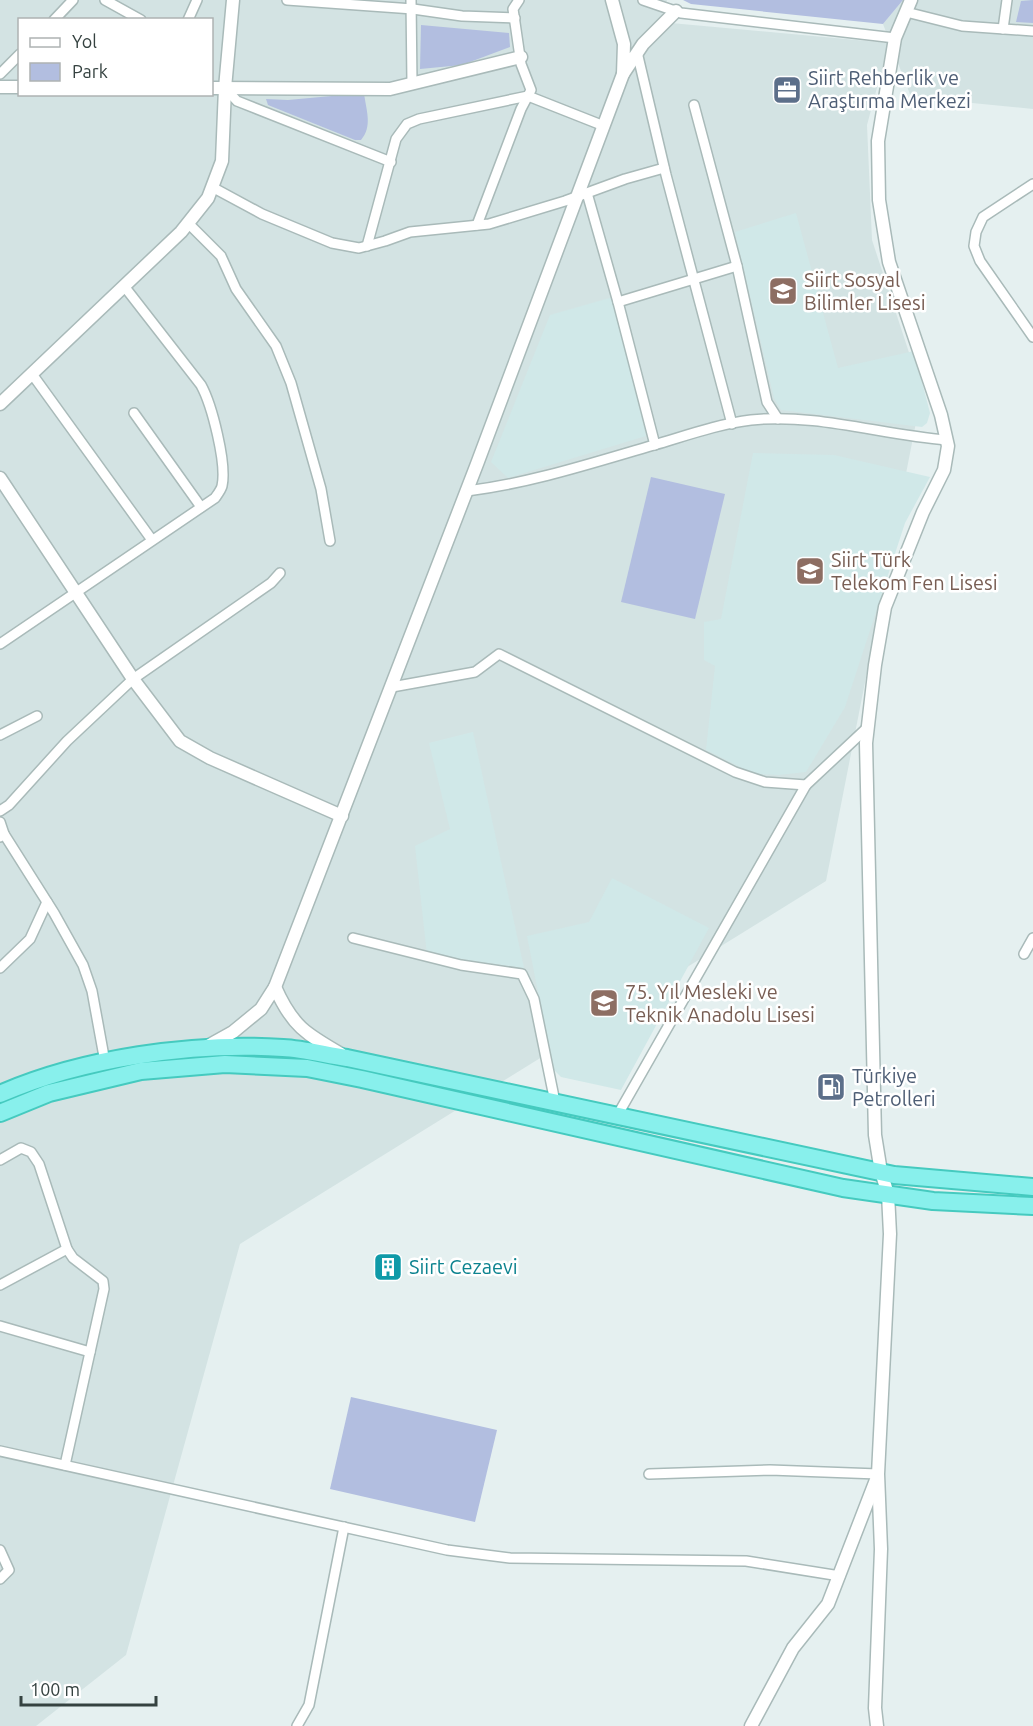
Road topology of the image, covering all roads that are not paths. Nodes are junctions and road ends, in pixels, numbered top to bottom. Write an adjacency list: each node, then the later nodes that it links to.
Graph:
1 (73, 0): 15 (street)
2 (105, 0): 16 (street)
3 (197, 0): 17 (street)
4 (233, 0): 31 (street)
5 (287, 0): 12 (street)
6 (519, 0): 18 (street)
7 (612, 0): 26 (street)
8 (643, 0): 11 (street)
9 (911, 0): 14 (street)
10 (1007, 0): 19 (street)
11 (659, 3): 13 (street)
12 (412, 4): 18 (street); 27 (street)
13 (676, 11): 21 (street); 22 (street)
14 (906, 12): 19 (street); 21 (street)
15 (56, 18)
16 (137, 18)
17 (189, 18)
18 (515, 18): 24 (street)
19 (1003, 29): 20 (street)
20 (1033, 31)
21 (895, 38): 53 (street)
22 (637, 52): 26 (street); 36 (street)
23 (18, 56): 25 (street)
24 (521, 57): 27 (street); 32 (street)
25 (0, 74)
26 (623, 74): 34 (street)
27 (412, 83): 31 (street)
28 (0, 87): 29 (street)
29 (18, 87)
30 (213, 88): 31 (street)
31 (225, 88): 35 (street); 38 (street)
32 (528, 96): 34 (street); 35 (street); 41 (street)
33 (694, 105): 43 (street)
34 (604, 126): 39 (street)
35 (391, 162): 42 (street)
36 (664, 168): 39 (street); 44 (street)
37 (1033, 184): 47 (street)
38 (212, 187): 40 (street); 42 (street)
39 (582, 195): 41 (street); 46 (street); 56 (street)
40 (188, 223): 45 (street); 59 (street)
41 (477, 225): 42 (street)
42 (368, 246)
43 (737, 266): 44 (street); 51 (street)
44 (693, 280): 46 (street); 52 (street)
45 (124, 286): 48 (street); 57 (street)
46 (618, 302): 54 (street)
47 (1033, 337)
48 (32, 374): 49 (street); 58 (street)
49 (0, 404)
50 (134, 413): 57 (street)
51 (778, 419): 52 (street); 53 (street)
52 (732, 424): 54 (street)
53 (946, 440): 66 (street)
54 (655, 445): 56 (street)
55 (0, 478): 61 (street)
56 (467, 491): 64 (street)
57 (201, 507): 58 (street)
58 (152, 540): 61 (street)
59 (330, 542)
60 (280, 573): 63 (street)
61 (74, 592): 62 (street); 63 (street)
62 (0, 644)
63 (133, 679): 69 (street); 70 (street)
64 (392, 687): 68 (street); 70 (street)
65 (36, 716): 67 (street)
66 (868, 727): 68 (street); 87 (street)
67 (0, 735)
68 (806, 785): 85 (street)
69 (0, 811)
70 (342, 816): 78 (street)
71 (0, 822): 72 (street)
72 (2, 836): 73 (street)
73 (46, 902): 77 (street); 81 (street)
74 (353, 938): 83 (street)
75 (1033, 938): 76 (street)
76 (1024, 954)
77 (0, 968)
78 (275, 987): 79 (street); 80 (street)
79 (202, 1049): 80 (highway); 81 (highway)
80 (347, 1058): 83 (highway)
81 (105, 1062): 82 (highway)
82 (0, 1094)
83 (555, 1102): 85 (highway)
84 (0, 1113): 89 (highway)
85 (617, 1116): 87 (highway)
86 (0, 1160): 91 (street)
87 (881, 1172): 88 (highway); 89 (street)
88 (1033, 1187)
89 (888, 1194): 90 (highway); 98 (street)
90 (1033, 1206)
91 (67, 1249): 92 (street); 94 (street)
92 (0, 1285)
93 (0, 1326): 94 (street)
94 (90, 1352): 96 (street)
95 (0, 1451): 96 (street)
96 (65, 1466): 99 (street)
97 (649, 1474): 98 (street)
98 (878, 1474): 101 (street); 105 (street)
99 (344, 1527): 101 (street); 103 (street)
100 (0, 1550): 102 (street)
101 (840, 1576): 104 (street)
102 (0, 1579)
103 (297, 1726)
104 (751, 1726)
105 (877, 1726)

